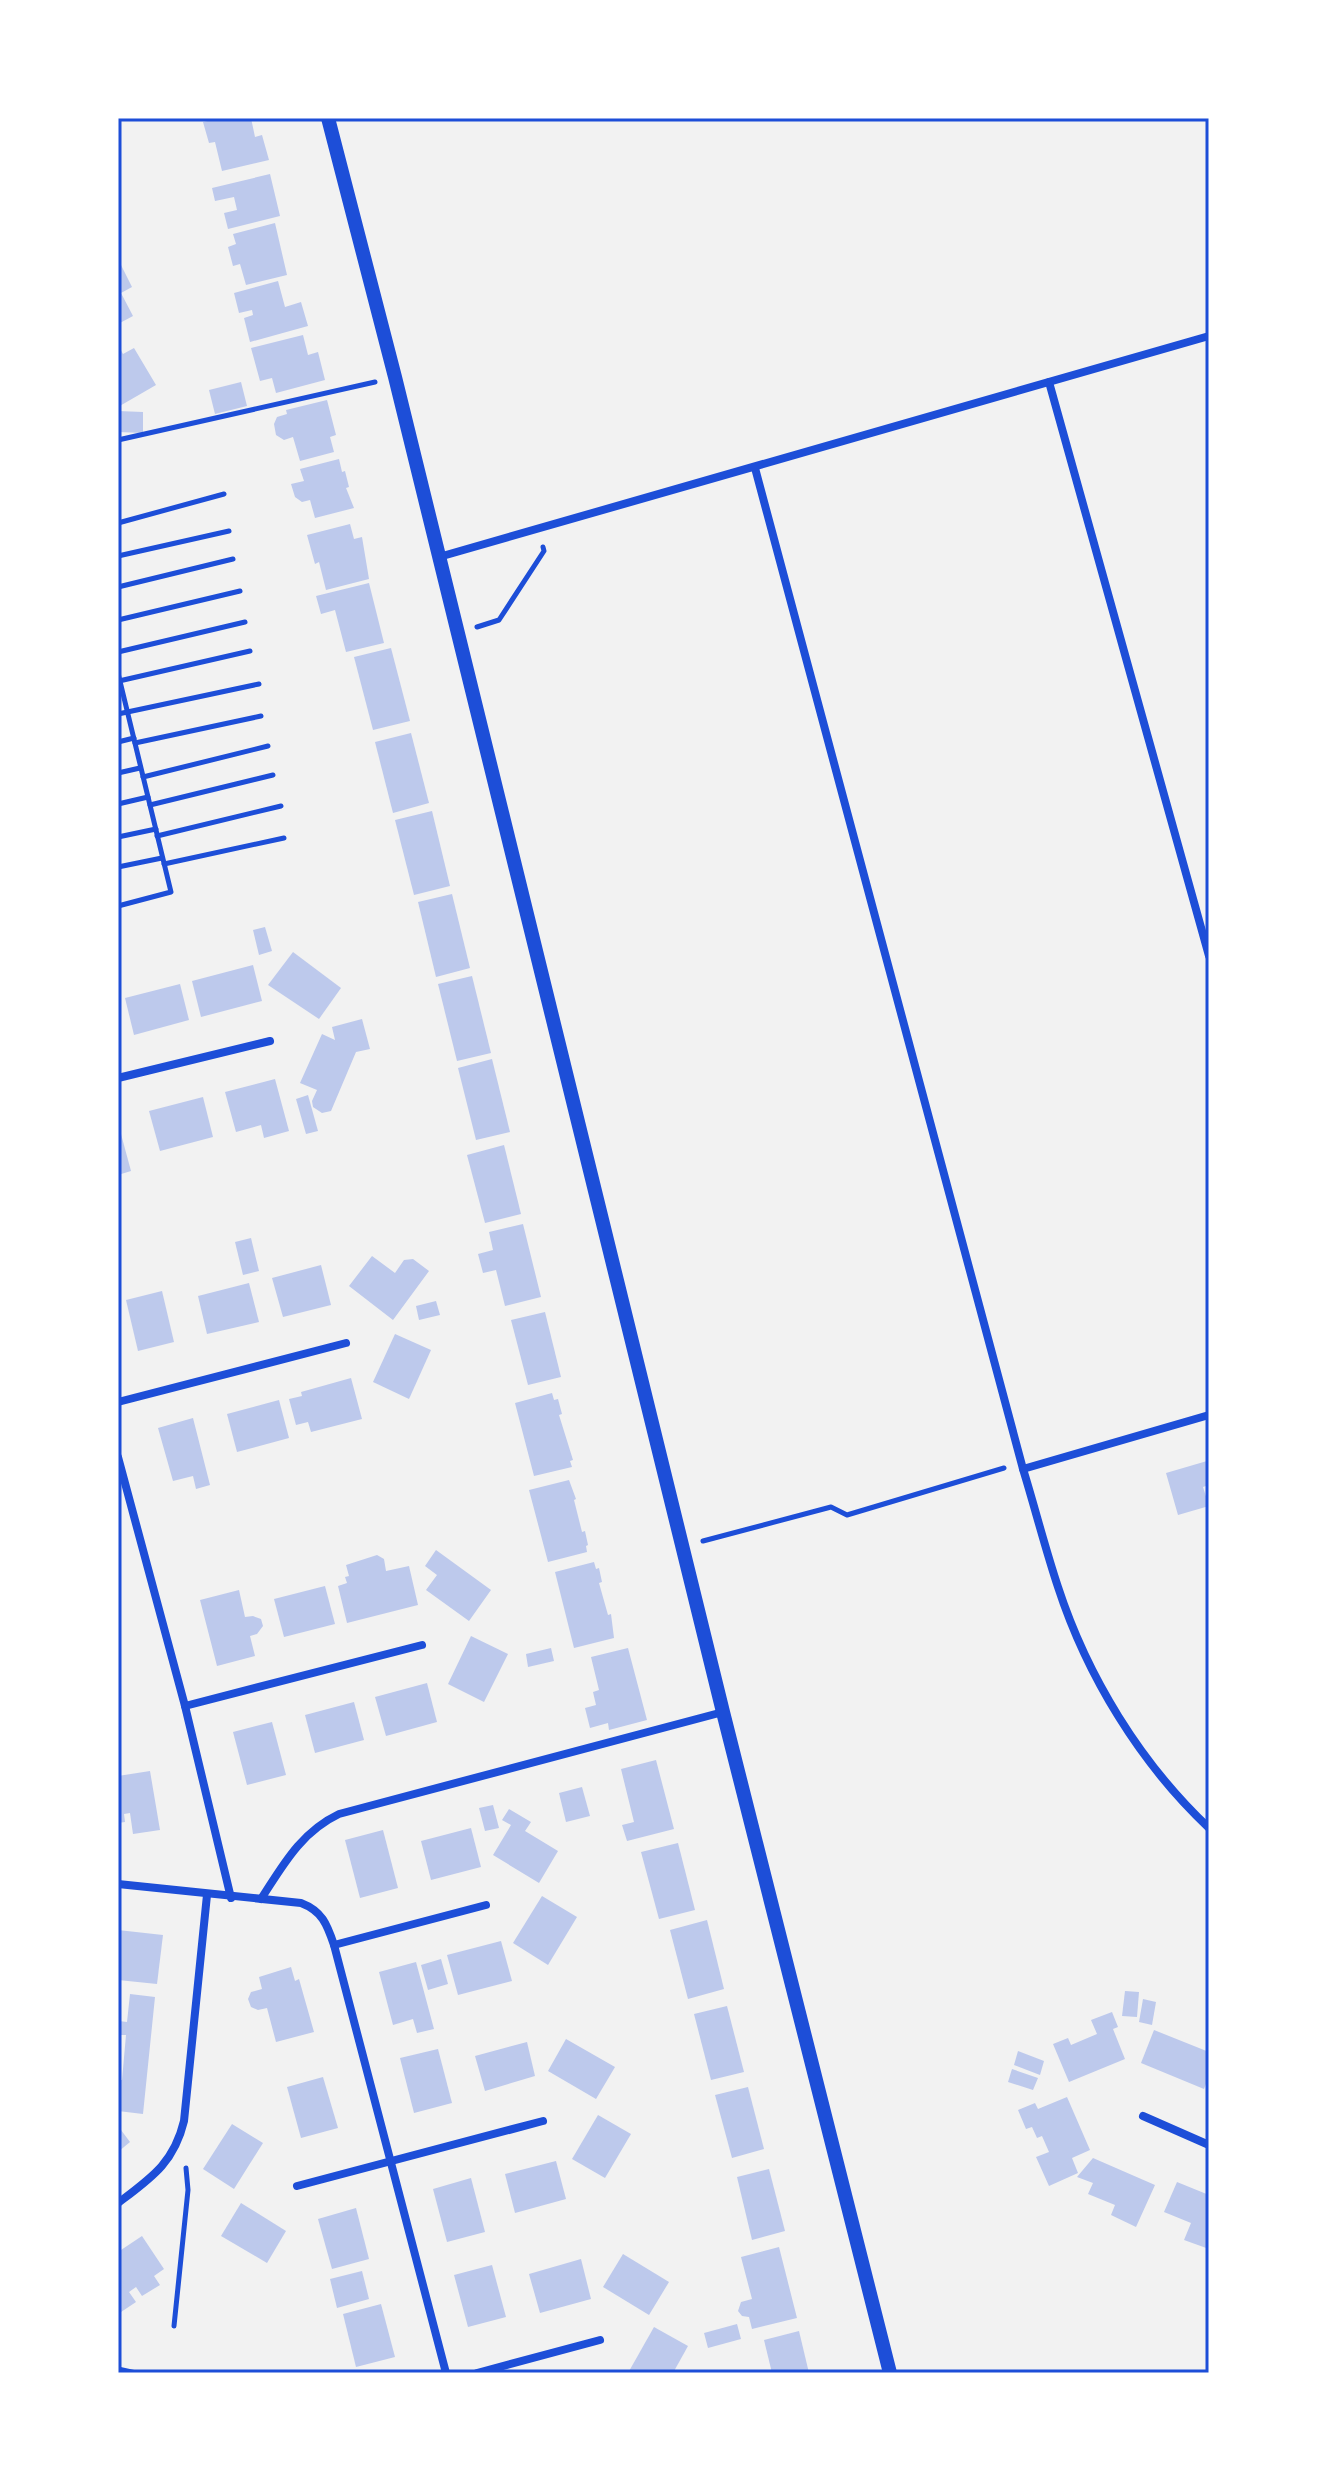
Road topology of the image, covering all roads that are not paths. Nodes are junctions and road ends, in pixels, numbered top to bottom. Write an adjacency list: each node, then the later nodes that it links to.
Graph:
1 (328, 118): 5 (street)
2 (1209, 336): 3 (street)
3 (1049, 382): 4 (street); 6 (street)
4 (755, 468): 5 (street); 13 (street)
5 (438, 558): 17 (street)
6 (1209, 956)
7 (270, 1041): 8 (street)
8 (118, 1078)
9 (346, 1343): 10 (street)
10 (118, 1402)
11 (1209, 1415): 13 (street)
12 (118, 1457): 14 (street)
13 (1023, 1469): 18 (street)
14 (121, 1485): 16 (street)
15 (422, 1645): 16 (street)
16 (185, 1706): 21 (street)
17 (723, 1712): 22 (street); 34 (street)
18 (1209, 1828)
19 (118, 1884): 20 (street)
20 (207, 1895): 21 (street); 30 (street)
21 (231, 1898): 22 (street)
22 (261, 1899): 24 (street)
23 (486, 1905): 24 (street)
24 (334, 1945): 28 (street)
25 (1143, 2116): 27 (street)
26 (543, 2121): 28 (street)
27 (1209, 2145)
28 (390, 2161): 29 (street); 32 (street)
29 (297, 2186)
30 (118, 2203)
31 (600, 2340): 33 (street)
32 (446, 2373)
33 (477, 2373)
34 (890, 2373)

